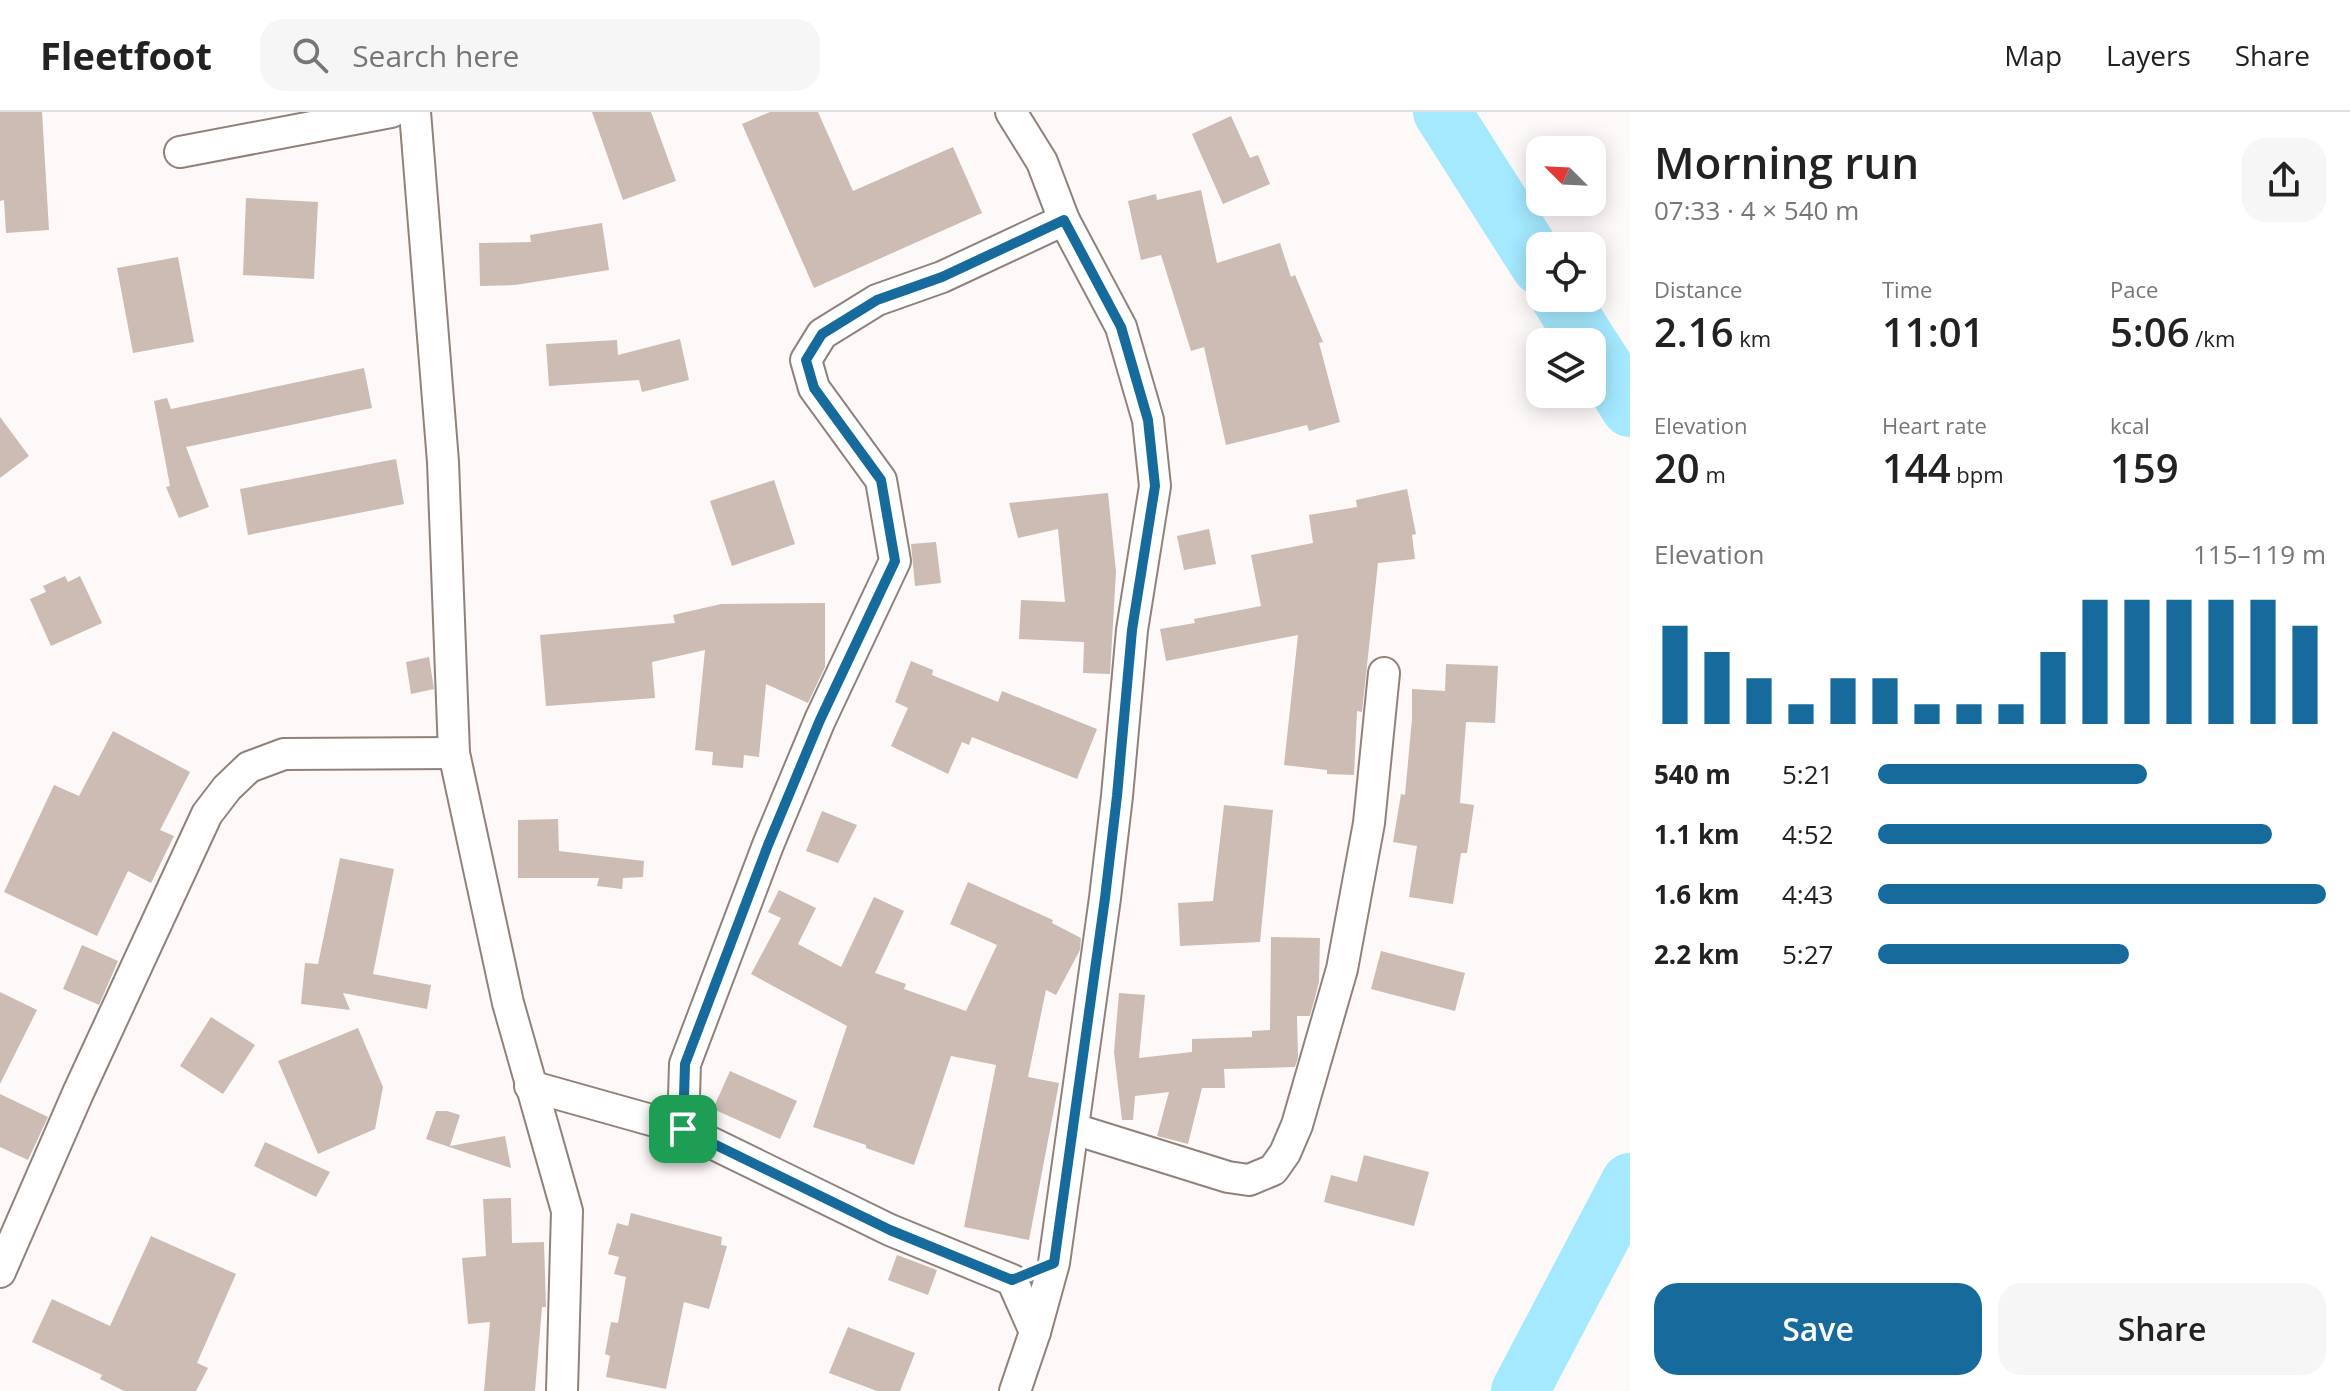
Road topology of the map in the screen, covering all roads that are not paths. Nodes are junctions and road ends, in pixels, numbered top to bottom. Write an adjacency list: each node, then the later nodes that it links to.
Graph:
1 (391, 112): 4 (street)
2 (415, 112): 7 (street)
3 (1011, 112): 5 (street)
4 (180, 152)
5 (1064, 220): 9 (street); 10 (street)
6 (1384, 673): 10 (street)
7 (454, 753): 8 (street); 12 (street)
8 (530, 1086): 9 (street); 15 (street)
9 (683, 1129): 13 (street)
10 (1074, 1129): 11 (street)
11 (1054, 1263): 13 (street); 14 (street)
12 (0, 1272)
13 (1012, 1280): 14 (street)
14 (1035, 1332): 16 (street)
15 (562, 1391)
16 (1015, 1391)

